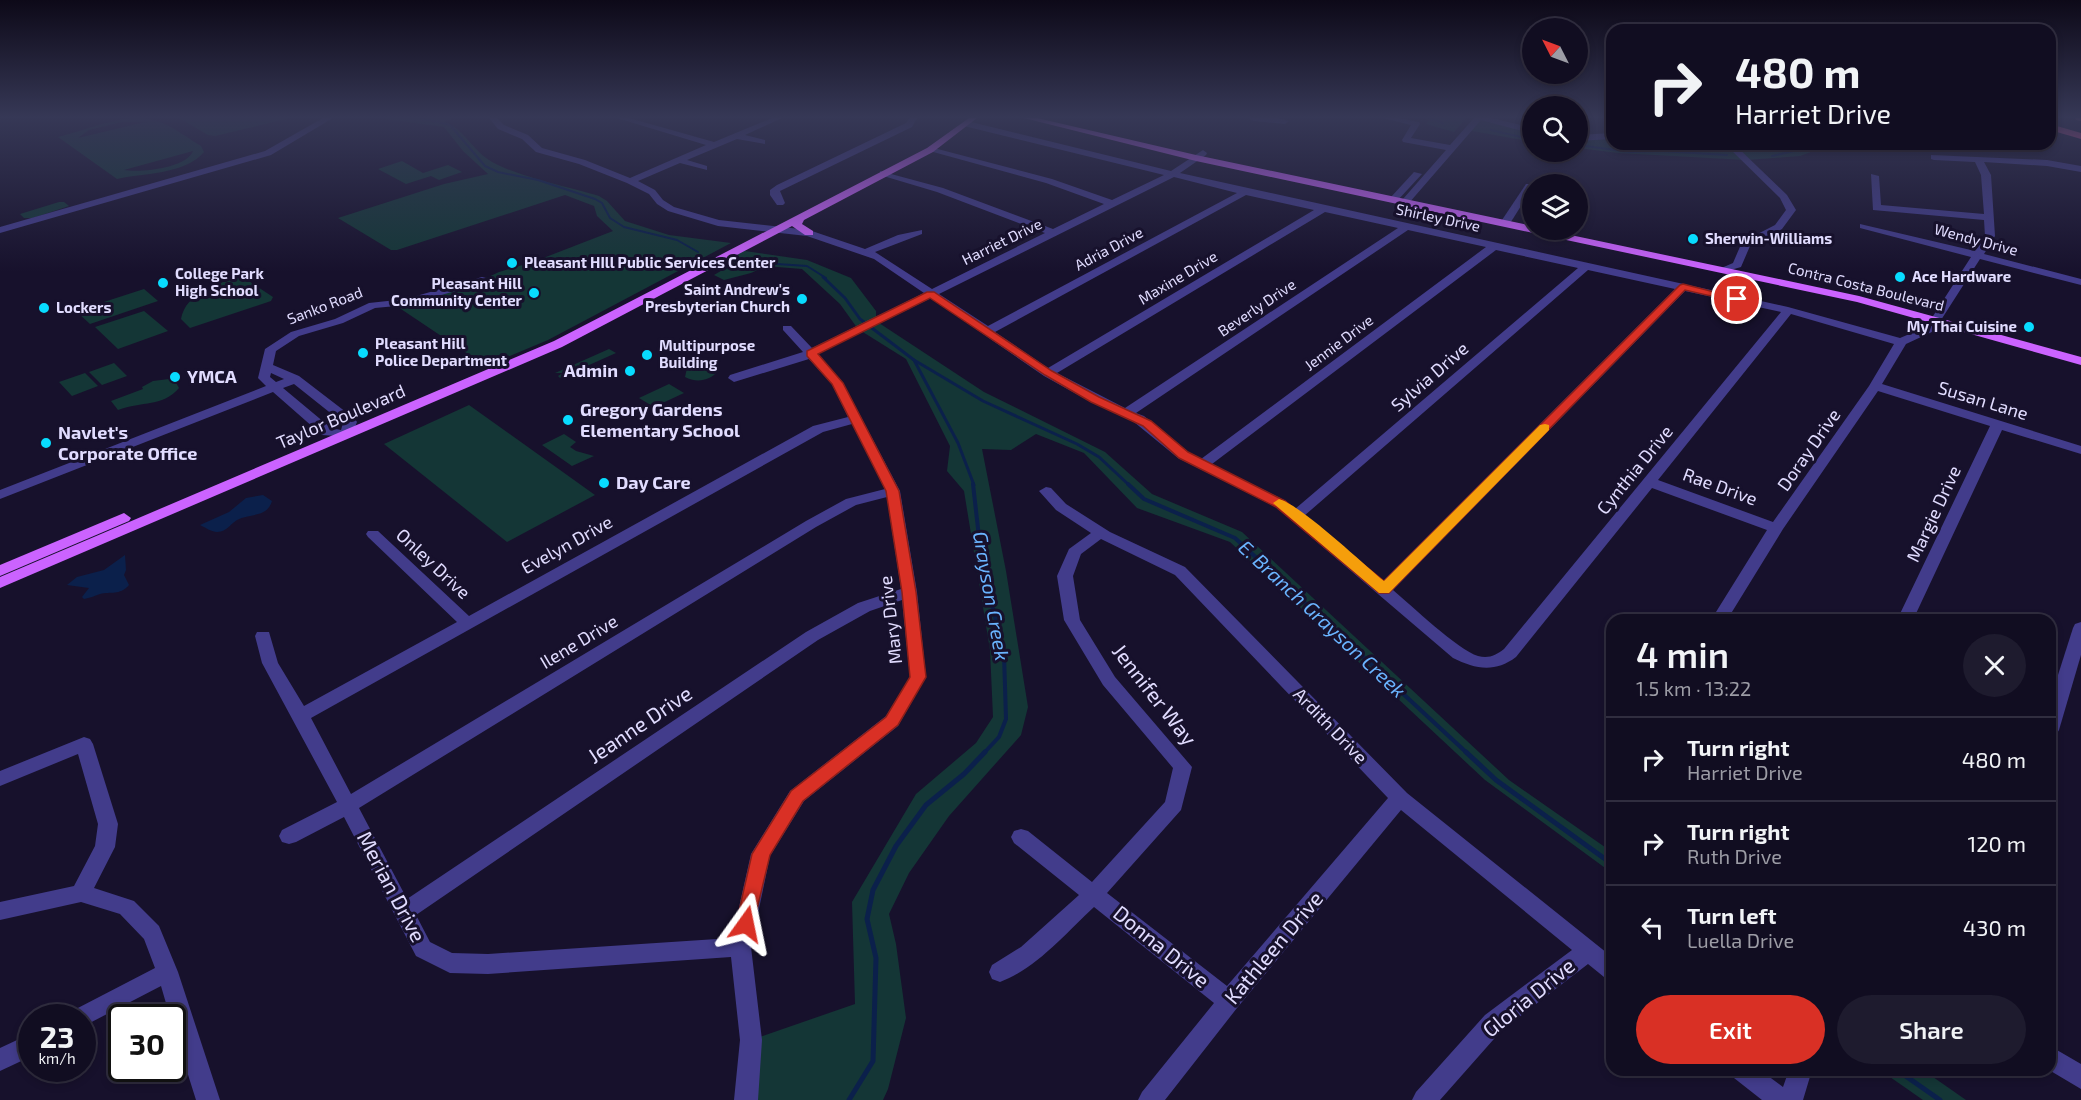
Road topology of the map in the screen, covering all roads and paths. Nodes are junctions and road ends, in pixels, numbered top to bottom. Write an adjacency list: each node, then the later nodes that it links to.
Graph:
1 (215, 169): 34 (street)
2 (601, 169): 18 (street)
3 (657, 169): 18 (street)
4 (817, 169): 22 (street)
5 (876, 169): 32 (main road, Taylor Boulevard)
6 (891, 169): 15 (main road, Taylor Boulevard)
7 (1004, 169): 23 (street)
8 (1150, 169): 16 (street, Shirley Drive)
9 (1180, 169): 16 (street, Harriet Drive)
10 (1264, 169): 21 (main road, Contra Costa Boulevard)
11 (1424, 169): 21 (street)
12 (1430, 169): 21 (street)
13 (1755, 169): 43 (street)
14 (1983, 169): 26 (street)
15 (884, 173): 25 (main road, Taylor Boulevard); 37 (street)
16 (1171, 175): 19 (street, Shirley Drive); 23 (street, Harriet Drive)
17 (1874, 176): 26 (street)
18 (630, 181): 32 (street)
19 (1245, 192): 24 (street, Shirley Drive); 53 (street, Adria Drive)
20 (1522, 197): 27 (street)
21 (1402, 198): 27 (main road, Contra Costa Boulevard)
22 (780, 203)
23 (1113, 204): 37 (street, Harriet Drive)
24 (1323, 209): 31 (street, Shirley Drive); 59 (street, Maxine Drive)
25 (800, 217): 33 (main road, Taylor Boulevard); 36 (main road)
26 (1990, 218): 42 (street)
27 (1507, 220): 28 (main road, Contra Costa Boulevard); 29 (main road, Contra Costa Boulevard)
28 (1522, 222)
29 (1522, 225)
30 (1864, 226): 42 (street, Wendy Drive)
31 (1406, 227): 40 (street, Shirley Drive); 64 (street, Beverly Drive)
32 (760, 228): 33 (street); 67 (main road, Taylor Boulevard)
33 (776, 229): 36 (street); 67 (main road, Taylor Boulevard)
34 (0, 230)
35 (918, 232): 41 (street)
36 (810, 233): 41 (street)
37 (1054, 233): 49 (street, Harriet Drive)
38 (1588, 235): 43 (main road, Contra Costa Boulevard)
39 (1586, 240): 45 (main road, Contra Costa Boulevard)
40 (1494, 246): 44 (street, Shirley Drive); 70 (street, Jennie Drive)
41 (867, 252): 49 (street)
42 (1978, 256): 47 (street, Wendy Drive); 51 (street)
43 (1737, 265): 45 (street); 51 (main road, Contra Costa Boulevard)
44 (1586, 266): 48 (street, Shirley Drive); 75 (street, Sylvia Drive)
45 (1724, 269): 51 (main road, Contra Costa Boulevard)
46 (482, 280): 58 (street, Sanko Road)
47 (2081, 282)
48 (1683, 287): 50 (street, Shirley Drive); 81 (street)
49 (931, 294): 53 (street); 55 (street, Harriet Drive)
50 (1788, 310): 54 (street, Shirley Drive); 71 (street, Cynthia Drive)
51 (1939, 317): 54 (street); 56 (main road, Contra Costa Boulevard); 57 (main road, Contra Costa Boulevard)
52 (788, 328): 55 (street, Mary Drive)
53 (986, 332): 59 (street)
54 (1901, 342): 62 (street, Doray Drive)
55 (811, 353): 60 (street, Harriet Drive); 65 (street, Mary Drive)
56 (2081, 353)
57 (2081, 361)
58 (267, 367): 61 (street); 63 (street)
59 (1048, 373): 64 (street)
60 (734, 378)
61 (295, 379): 63 (street); 67 (street)
62 (1875, 386): 66 (street, Susan Lane); 76 (street, Doray Drive)
63 (274, 387): 68 (street); 74 (street)
64 (1125, 414): 70 (street)
65 (855, 419): 72 (street, Mary Drive); 85 (street, Evelyn Drive)
66 (1998, 424): 69 (street, Susan Lane); 84 (street, Margie Drive)
67 (348, 428): 68 (street); 80 (main road, Taylor Boulevard)
68 (327, 432): 79 (main road, Taylor Boulevard)
69 (2081, 450)
70 (1202, 465): 75 (street)
71 (1650, 482): 76 (street, Rae Drive); 81 (street, Cynthia Drive)
72 (893, 491): 82 (street, Mary Drive); 92 (street, Ilene Drive)
73 (1046, 491): 77 (street, Ardith Drive)
74 (0, 495)
75 (1297, 515): 81 (street)
76 (1776, 528): 83 (street, Doray Drive)
77 (1100, 533): 91 (street, Ardith Drive); 96 (street, Jennifer Way)
78 (372, 534): 85 (street, Onley Drive)
79 (0, 571)
80 (0, 583)
81 (1384, 589)
82 (909, 592): 98 (street, Jeanne Drive); 99 (street, Mary Drive)
83 (1723, 614)
84 (1908, 614)
85 (467, 623): 89 (street, Evelyn Drive)
86 (2081, 628): 88 (street)
87 (263, 636): 89 (street, Merian Drive)
88 (2056, 710)
89 (301, 716): 92 (street, Merian Drive)
90 (0, 779): 95 (street)
91 (1400, 798): 100 (street, Ardith Drive); 104 (street, Kathleen Drive)
92 (349, 806): 93 (street, Ilene Drive); 98 (street, Merian Drive)
93 (289, 836)
94 (1021, 837): 96 (street, Donna Drive)
95 (81, 893): 97 (street); 102 (street)
96 (1094, 894): 103 (street, Jennifer Way); 104 (street, Donna Drive)
97 (0, 911)
98 (404, 912): 99 (street, Merian Drive)
99 (740, 947): 113 (street, Mary Drive)
100 (1588, 951): 101 (street, Ardith Drive); 115 (street, Gloria Drive)
101 (1606, 965)
102 (167, 972): 105 (street); 112 (street)
103 (1000, 972)
104 (1229, 1001): 114 (street, Kathleen Drive)
105 (96, 1010)
106 (18, 1051): 107 (street)
107 (0, 1060)
108 (2056, 1061): 111 (street)
109 (1750, 1076): 116 (street)
110 (1798, 1076): 117 (street)
111 (2081, 1078)
112 (208, 1100)
113 (746, 1100)
114 (1150, 1100)
115 (1424, 1100)
116 (1781, 1100)
117 (1791, 1100)

